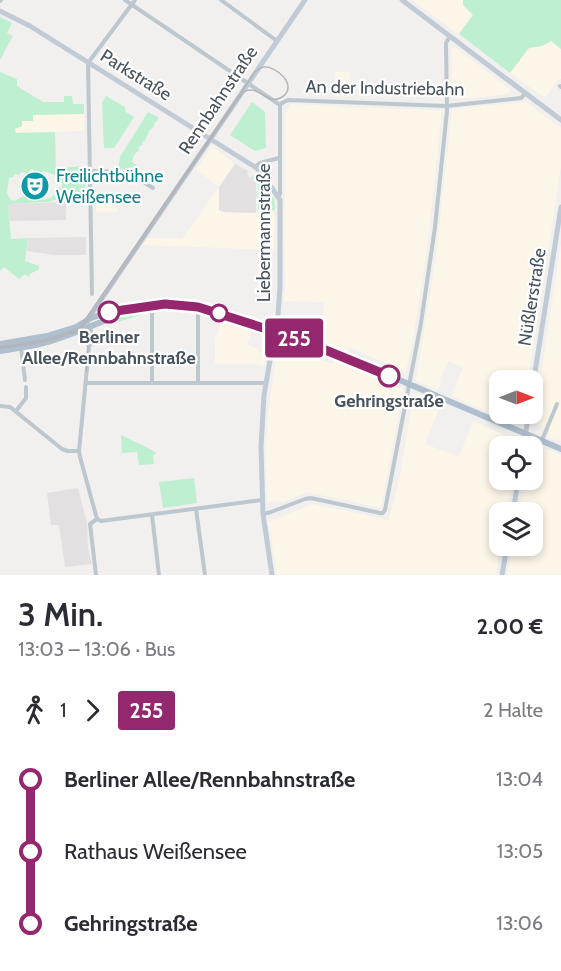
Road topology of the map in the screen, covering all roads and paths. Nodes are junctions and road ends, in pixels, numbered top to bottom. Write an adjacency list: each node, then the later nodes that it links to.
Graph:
1 (125, 0): 5 (street)
2 (222, 0): 8 (street)
3 (305, 0): 8 (street, Rennbahnstraße)
4 (402, 0): 7 (street)
5 (134, 2): 9 (street); 10 (street)
6 (0, 11): 9 (street, Parkstraße)
7 (450, 36): 11 (street); 13 (street)
8 (278, 41): 10 (street, Rennbahnstraße)
9 (88, 63): 15 (street, Parkstraße); 18 (street)
10 (248, 84): 12 (street); 15 (street, Rennbahnstraße)
11 (525, 94): 13 (street, An der Industriebahn); 14 (street)
12 (280, 105): 13 (street, An der Industriebahn); 16 (street, Liebermannstraße)
13 (446, 106): 38 (street)
14 (561, 120)
15 (210, 139): 17 (street, Parkstraße); 25 (street, Rennbahnstraße)
16 (279, 158): 17 (street); 20 (street, Liebermannstraße)
17 (255, 166): 20 (street, Parkstraße)
18 (90, 171): 19 (street); 22 (street)
19 (153, 189)
20 (278, 196): 26 (street, Liebermannstraße)
21 (561, 207): 32 (street, Nüßlerstraße)
22 (92, 294)
23 (152, 305): 24 (main road); 25 (main road); 35 (street)
24 (198, 307): 26 (main road); 36 (street)
25 (89, 324): 27 (main road, Rennbahnstraße); 28 (main road); 31 (street)
26 (274, 332): 37 (street, Liebermannstraße); 38 (main road)
27 (75, 333): 29 (main road); 31 (street)
28 (0, 344)
29 (21, 348): 30 (main road); 33 (street)
30 (0, 351)
31 (88, 357): 34 (street)
32 (535, 370)
33 (25, 380)
34 (86, 383): 35 (street); 49 (street)
35 (152, 383): 36 (street)
36 (198, 383): 37 (street)
37 (266, 383): 50 (street, Liebermannstraße)
38 (410, 384): 44 (main road); 53 (street)
39 (26, 387): 42 (street)
40 (556, 404): 46 (street)
41 (0, 406): 42 (street)
42 (16, 411): 49 (street)
43 (527, 424): 44 (street)
44 (525, 434): 45 (main road)
45 (530, 436)
46 (543, 438)
47 (543, 441): 48 (main road)
48 (561, 449)
49 (79, 451): 54 (street)
50 (262, 500): 51 (street); 53 (street, Liebermannstraße)
51 (196, 509): 52 (street); 58 (street)
52 (152, 514): 54 (street); 57 (street)
53 (263, 514): 59 (street, Liebermannstraße)
54 (97, 519): 56 (street)
55 (505, 556): 60 (street)
56 (96, 575)
57 (159, 575)
58 (205, 575)
59 (272, 575)
60 (502, 575)

